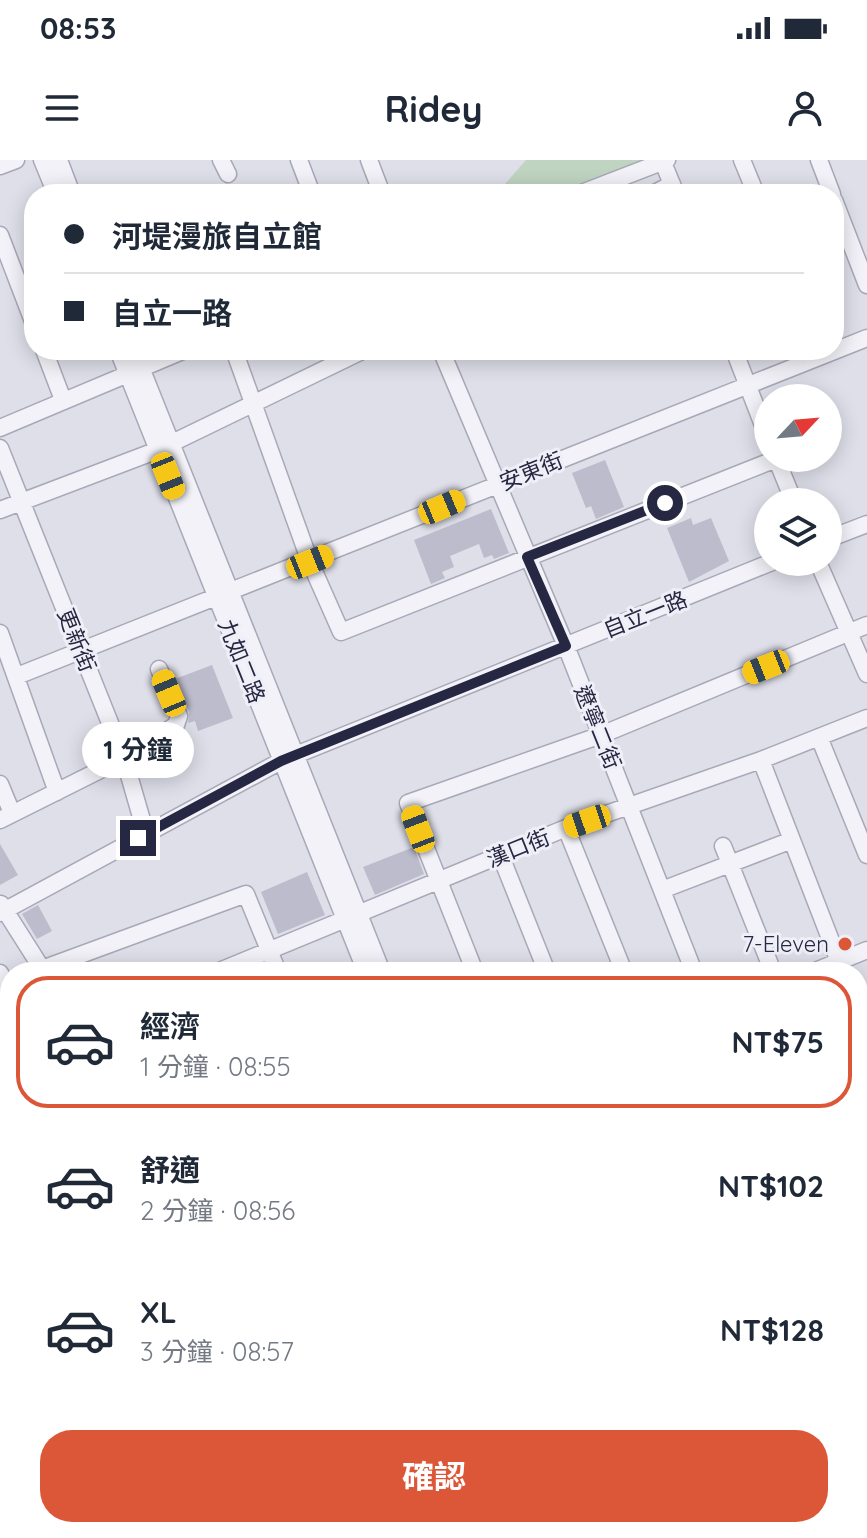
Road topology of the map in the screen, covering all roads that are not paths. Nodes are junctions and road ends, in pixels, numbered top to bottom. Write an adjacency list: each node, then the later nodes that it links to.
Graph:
1 (16, 160): 9 (street)
2 (42, 160): 10 (street)
3 (59, 160): 11 (street)
4 (299, 160): 12 (street)
5 (369, 160): 13 (street)
6 (742, 160): 16 (street)
7 (819, 160): 17 (street)
8 (664, 161): 14 (street); 15 (street)
9 (0, 166)
10 (52, 184)
11 (68, 184)
12 (308, 184)
13 (378, 184)
14 (605, 184)
15 (672, 184)
16 (752, 184)
17 (828, 184)
18 (844, 226): 20 (street)
19 (0, 235): 21 (street)
20 (867, 285)
21 (24, 298)
22 (867, 338): 23 (street, 安東街)
23 (844, 345)
24 (48, 360): 35 (street)
25 (126, 360): 33 (street, 九如二路)
26 (134, 360): 33 (street, 九如二路)
27 (158, 360): 33 (street)
28 (238, 360): 36 (street)
29 (342, 360): 36 (street)
30 (445, 360): 42 (street, 遼寧二街)
31 (738, 360): 34 (street)
32 (803, 360): 34 (street, 安東街)
33 (134, 369): 35 (street); 39 (street, 九如二路)
34 (746, 384): 37 (street); 42 (street, 安東街)
35 (63, 400): 38 (street)
36 (253, 401): 39 (street); 48 (street)
37 (754, 404)
38 (0, 428)
39 (165, 447): 43 (street); 51 (street, 九如二路)
40 (0, 448): 43 (street, 更新街)
41 (754, 467): 47 (street)
42 (495, 485): 47 (street, 遼寧二街); 48 (street, 安東街)
43 (21, 500): 44 (street); 56 (street, 更新街)
44 (0, 510)
45 (867, 524): 46 (street)
46 (842, 534)
47 (527, 557): 48 (street); 55 (street, 遼寧二街)
48 (310, 562): 51 (street, 安東街)
49 (754, 569): 55 (street, 自立一路)
50 (824, 576): 54 (street)
51 (224, 596): 56 (street, 安東街); 64 (street, 九如二路)
52 (867, 625): 54 (street)
53 (0, 633): 59 (street)
54 (849, 633): 58 (street); 61 (street)
55 (566, 646): 61 (street, 遼寧二街); 64 (street, 自立一路)
56 (81, 651): 59 (street, 安東街); 63 (street, 更新街)
57 (159, 669): 63 (street)
58 (867, 674)
59 (17, 676): 67 (street)
60 (867, 718): 62 (street, 漢口街)
61 (601, 735): 68 (street, 遼寧二街); 77 (street)
62 (819, 737): 65 (street, 漢口街); 75 (street)
63 (124, 758): 67 (street); 71 (street, 更新街)
64 (288, 758): 71 (street, 自立一路); 80 (street, 九如二路)
65 (761, 760): 68 (street, 漢口街); 72 (street)
66 (0, 784): 69 (street)
67 (57, 792): 69 (street)
68 (629, 807): 70 (street, 漢口街); 78 (street, 遼寧二街)
69 (6, 817)
70 (566, 828): 74 (street, 漢口街); 91 (street)
71 (146, 834): 79 (street, 自立一路)
72 (792, 840): 76 (street); 94 (street)
73 (723, 846): 76 (street)
74 (500, 854): 77 (street, 漢口街); 90 (street)
75 (867, 855)
76 (730, 864): 78 (street); 93 (street)
77 (437, 880): 80 (street, 漢口街); 89 (street)
78 (662, 890): 92 (street, 遼寧二街)
79 (2, 908): 83 (street)
80 (352, 915): 81 (street, 漢口街); 87 (street, 九如二路); 88 (street, 九如二路)
81 (269, 950): 84 (street); 85 (street, 漢口街); 86 (street)
82 (867, 950): 95 (street)
83 (38, 962)
84 (64, 962)
85 (241, 962)
86 (274, 962)
87 (364, 962)
88 (377, 962)
89 (471, 962)
90 (543, 962)
91 (620, 962)
92 (690, 962)
93 (769, 962)
94 (839, 962)
95 (849, 962)

